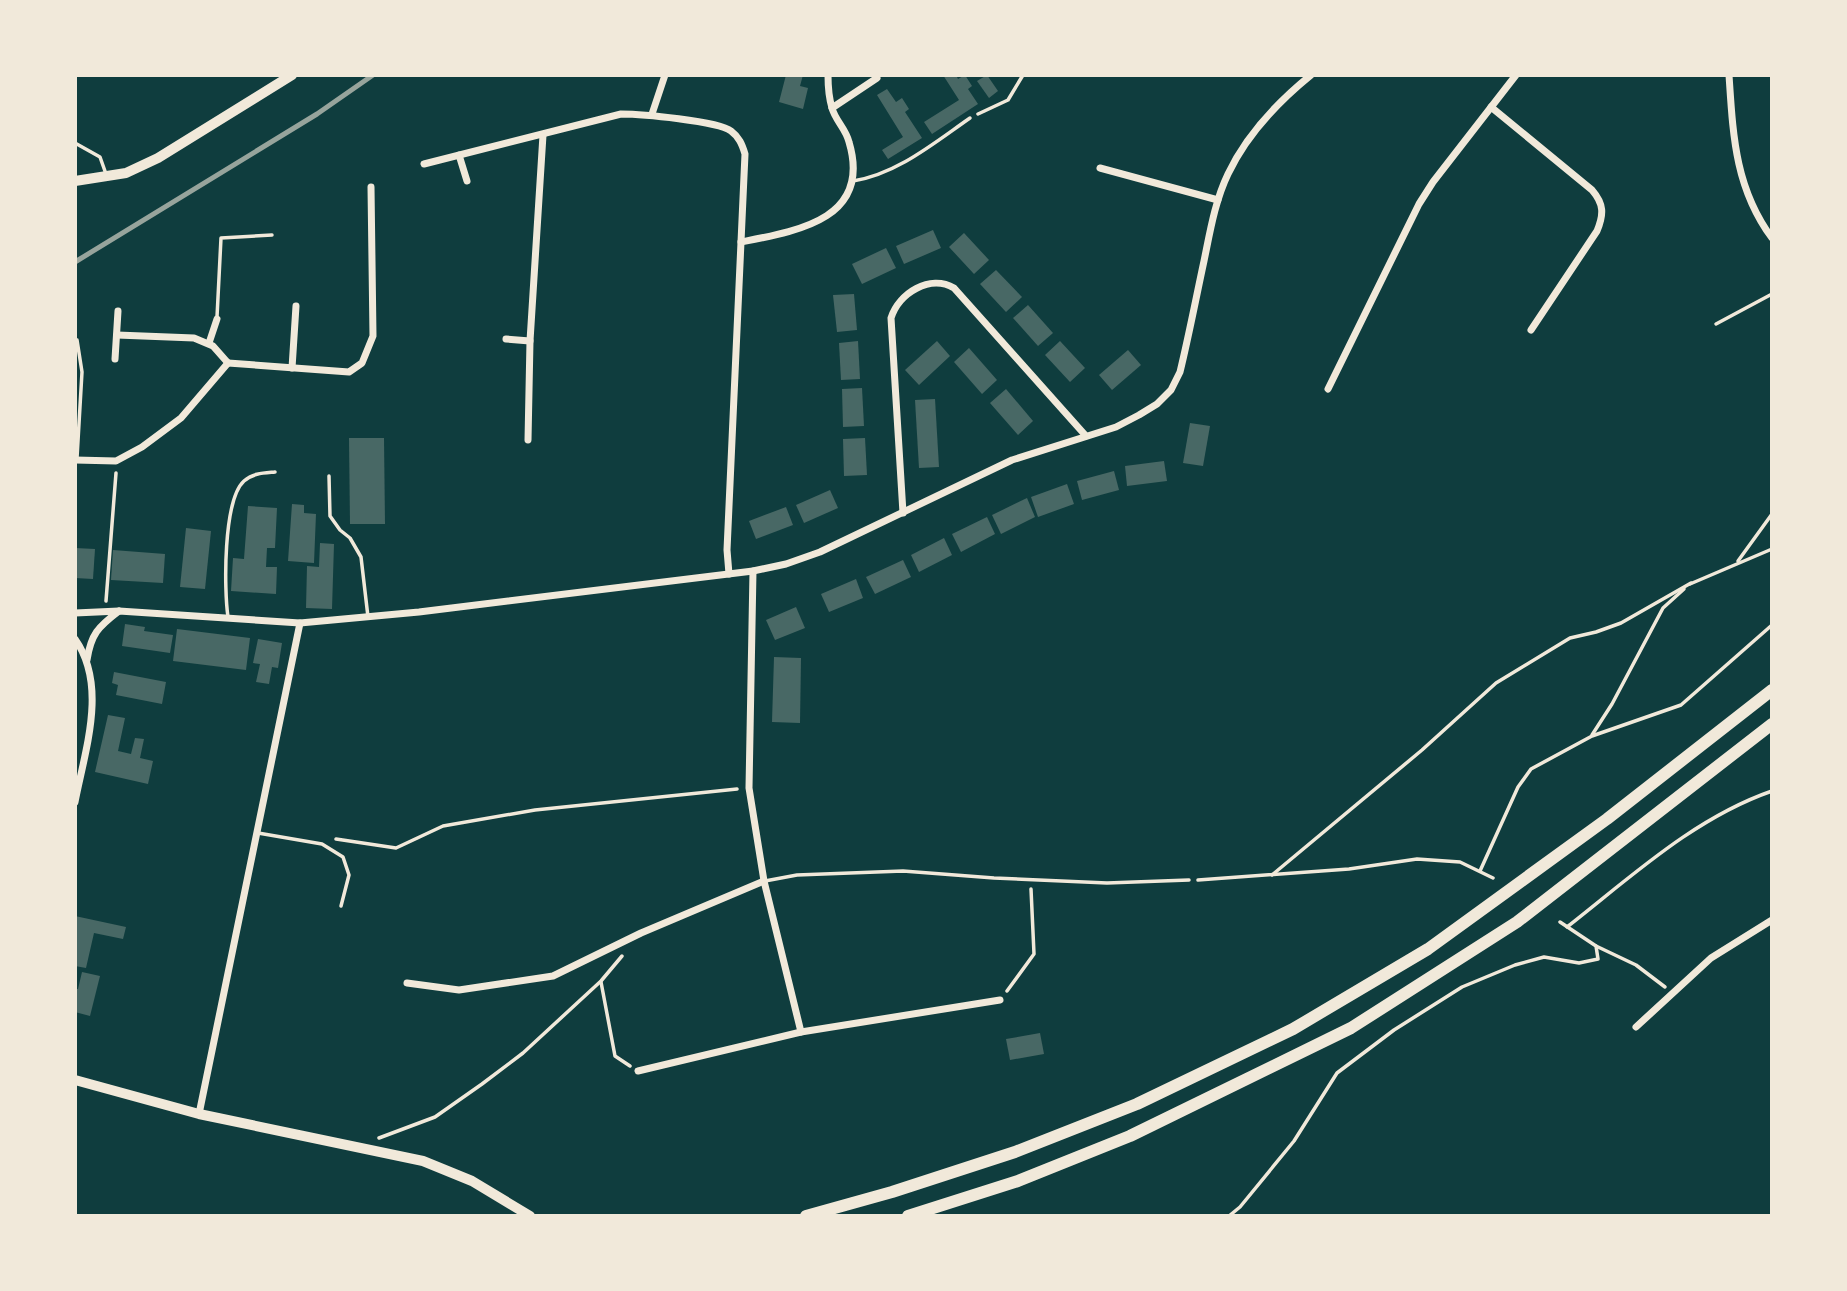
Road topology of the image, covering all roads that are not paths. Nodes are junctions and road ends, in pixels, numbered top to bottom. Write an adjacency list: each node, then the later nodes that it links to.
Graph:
1 (292, 75): 17 (street)
2 (665, 75): 10 (street)
3 (828, 75): 9 (street)
4 (1311, 75): 22 (street)
5 (1516, 75): 8 (street)
6 (1730, 75): 24 (street)
7 (879, 76): 9 (street)
8 (1491, 107): 31 (street); 40 (street)
9 (832, 108): 20 (street)
10 (652, 114): 12 (street); 25 (street)
11 (970, 118): 20 (lane)
12 (543, 135): 14 (street); 35 (street)
13 (75, 143): 17 (lane)
14 (459, 155): 15 (street); 19 (street)
15 (424, 164)
16 (1100, 168): 22 (street)
17 (106, 176): 18 (street)
18 (75, 181)
19 (467, 181)
20 (853, 181): 25 (street)
21 (371, 187): 39 (street)
22 (1218, 200): 41 (street)
23 (272, 235): 29 (lane)
24 (1772, 238)
25 (741, 242): 48 (street)
26 (1772, 294): 30 (lane)
27 (296, 306): 39 (street)
28 (118, 311): 32 (street)
29 (217, 319): 36 (street)
30 (1716, 324)
31 (1531, 330)
32 (117, 335): 36 (street); 37 (street)
33 (506, 339): 35 (street)
34 (77, 340): 43 (lane)
35 (530, 341): 42 (street)
36 (209, 344): 38 (street)
37 (115, 359)
38 (228, 363): 39 (street); 43 (street)
39 (292, 368)
40 (1328, 389)
41 (1086, 436): 46 (street); 46 (street)
42 (528, 440)
43 (76, 460)
44 (275, 472): 51 (lane)
45 (329, 476): 52 (lane)
46 (903, 513): 47 (street)
47 (753, 571): 48 (street); 61 (street)
48 (729, 574): 52 (street)
49 (119, 611): 50 (street); 51 (street); 55 (street)
50 (75, 613)
51 (228, 617): 53 (street)
52 (368, 617): 53 (street)
53 (300, 623): 59 (street)
54 (75, 639): 55 (street)
55 (87, 660): 58 (street)
56 (1772, 690): 72 (highway)
57 (1772, 724): 73 (highway)
58 (75, 802)
59 (256, 833): 62 (lane); 70 (street)
60 (1189, 880): 61 (lane)
61 (764, 881): 64 (street); 67 (street)
62 (341, 906)
63 (1772, 920): 66 (street)
64 (407, 983)
65 (1000, 1000): 67 (street)
66 (1636, 1027)
67 (801, 1032): 68 (street)
68 (638, 1071)
69 (75, 1080): 70 (street)
70 (199, 1114): 71 (street)
71 (530, 1216)
72 (806, 1216)
73 (908, 1216)

